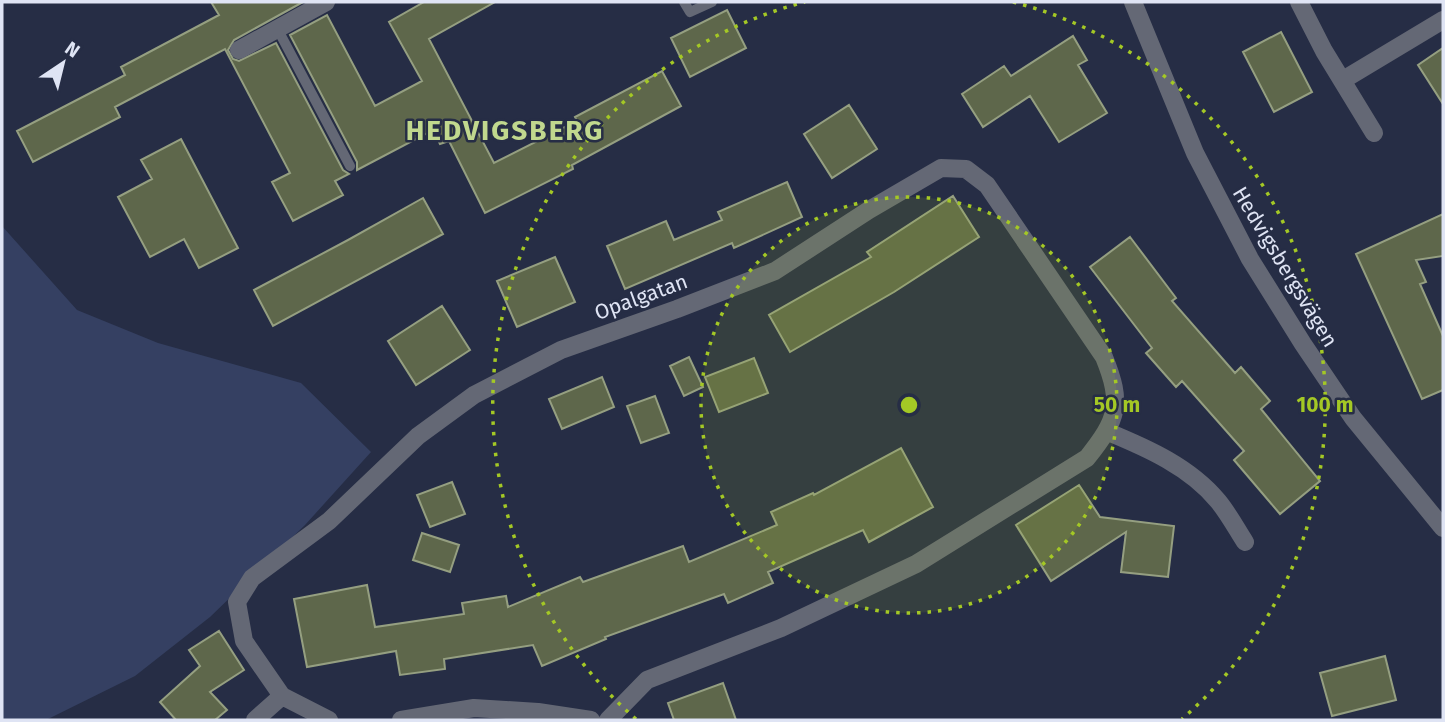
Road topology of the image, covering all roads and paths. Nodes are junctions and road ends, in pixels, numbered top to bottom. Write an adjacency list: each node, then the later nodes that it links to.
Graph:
1 (326, 2): 7 (street)
2 (684, 2): 3 (lane)
3 (712, 2)
4 (1133, 2): 13 (street, Hedvigsbergsvägen)
5 (1299, 2): 9 (street)
6 (1443, 20): 9 (street)
7 (270, 32): 8 (street); 11 (lane)
8 (239, 50)
9 (1343, 80): 10 (street)
10 (1374, 133)
11 (350, 166)
12 (1108, 432): 14 (street); 15 (street, Opalgatan); 20 (street, Opalgatan)
13 (1443, 528)
14 (1245, 542)
15 (282, 696): 16 (street); 17 (street, Opalgatan)
16 (255, 720)
17 (329, 720)
18 (401, 720): 19 (street)
19 (591, 720)
20 (608, 720)

